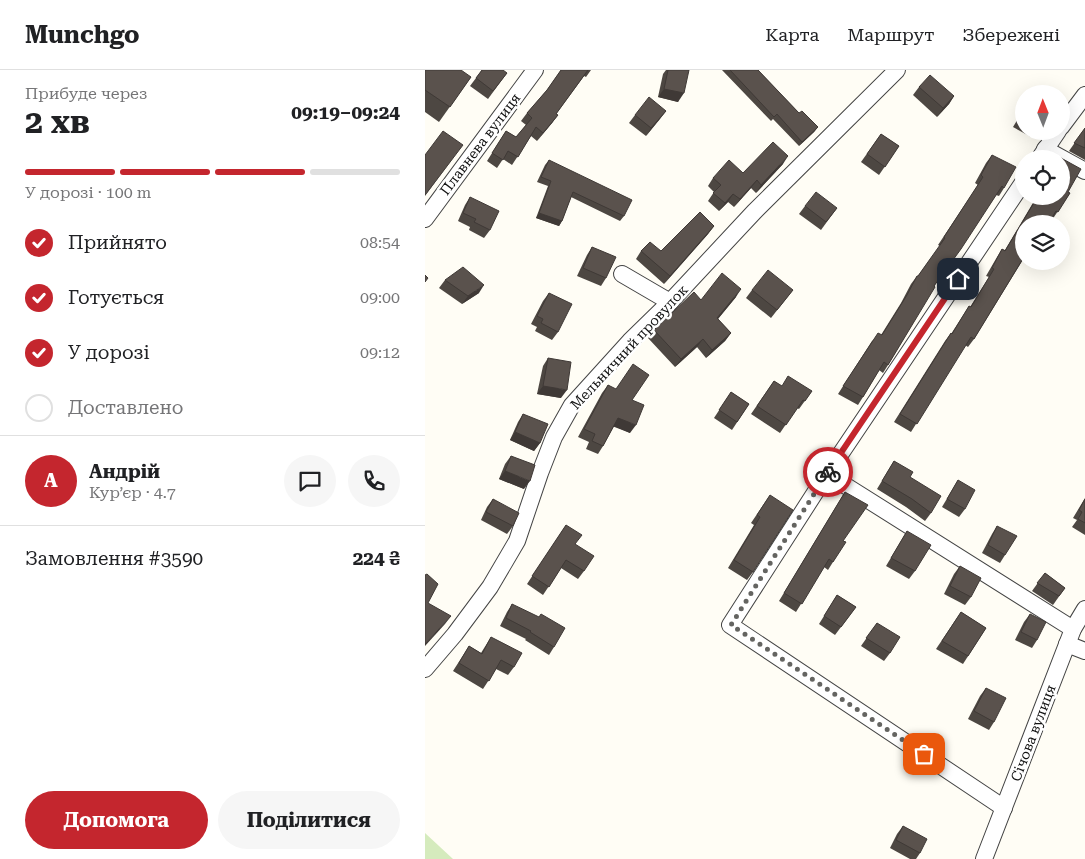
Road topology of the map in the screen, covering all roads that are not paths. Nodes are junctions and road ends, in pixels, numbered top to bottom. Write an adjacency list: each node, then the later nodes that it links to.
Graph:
1 (535, 70): 8 (street, Плавнева вулиця)
2 (897, 70): 10 (street, Мельничний провулок)
3 (1085, 95): 4 (street)
4 (1070, 115)
5 (1070, 165): 6 (street)
6 (1085, 171)
7 (1015, 194): 11 (street)
8 (425, 219)
9 (622, 274): 10 (street)
10 (671, 302): 16 (street, Мельничний провулок)
11 (827, 474): 13 (street); 17 (street)
12 (1085, 609): 13 (street, Січова вулиця)
13 (1073, 629): 14 (street, Січова вулиця)
14 (1067, 644): 15 (street); 17 (street, Січова вулиця)
15 (1085, 651)
16 (425, 669)
17 (1004, 808): 18 (street, Січова вулиця)
18 (985, 859)

